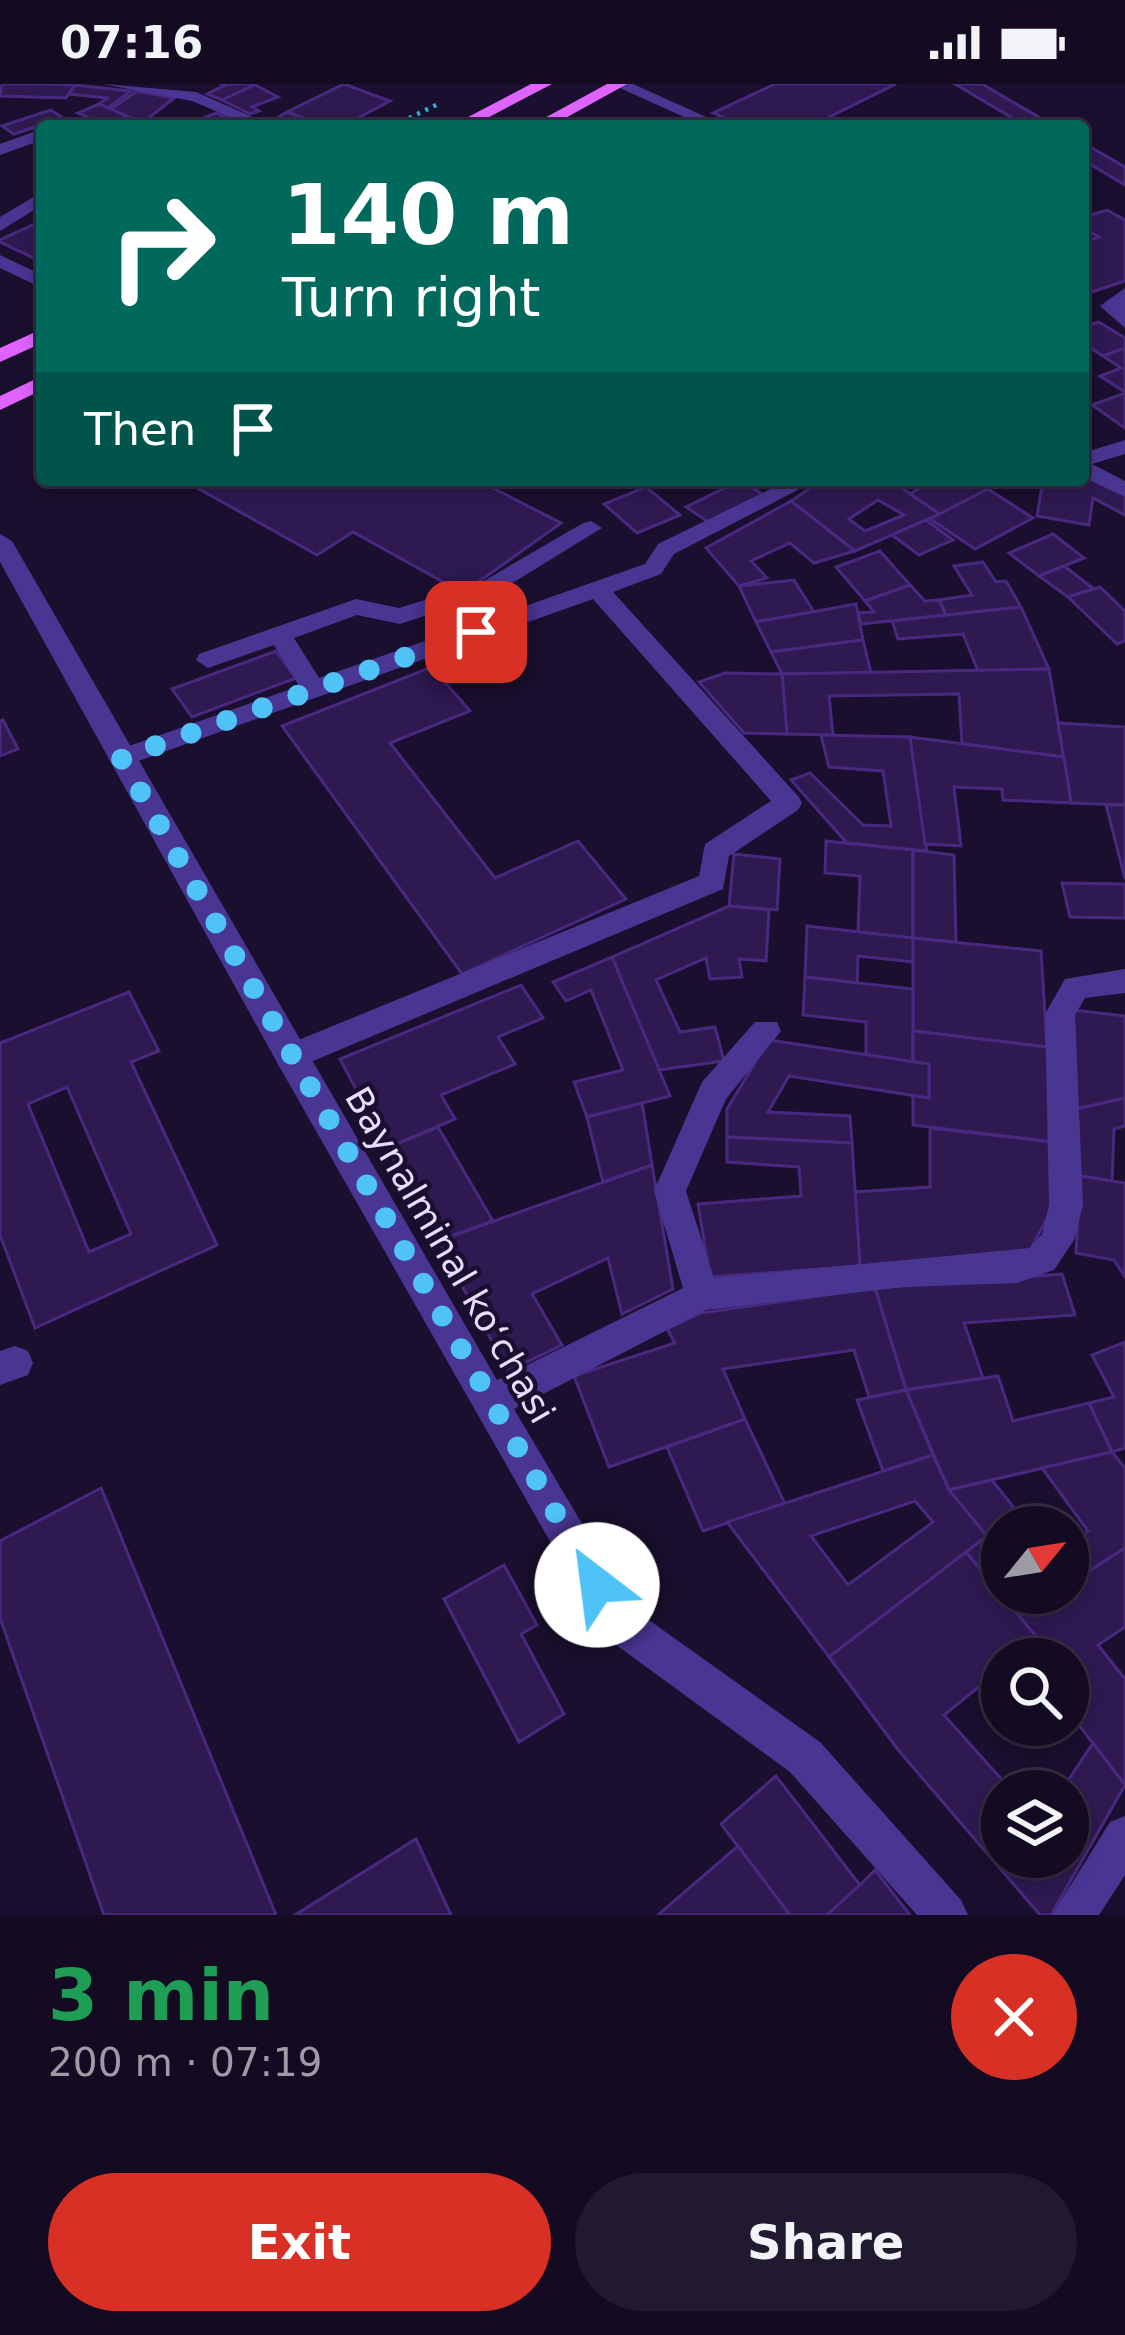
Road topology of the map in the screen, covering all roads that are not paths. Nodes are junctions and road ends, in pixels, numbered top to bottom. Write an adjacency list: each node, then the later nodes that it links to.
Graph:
1 (110, 84): 4 (street)
2 (544, 84): 5 (main road)
3 (619, 84): 6 (main road); 7 (street)
4 (252, 120)
5 (472, 120)
6 (550, 120)
7 (704, 120)
8 (36, 136): 9 (street)
9 (0, 150)
10 (36, 200): 11 (street)
11 (2, 221)
12 (0, 261): 13 (street)
13 (36, 279)
14 (1125, 294): 15 (street)
15 (1125, 322)
16 (36, 338): 17 (main road)
17 (0, 356)
18 (36, 385): 19 (main road)
19 (0, 404)
20 (1125, 447): 21 (street)
21 (1089, 462)
22 (1089, 468): 24 (street)
23 (794, 486): 27 (street)
24 (1125, 490)
25 (590, 528): 28 (street)
26 (0, 541): 31 (street, Baynalminal koʻchasi)
27 (597, 589): 30 (street); 34 (street)
28 (280, 635): 29 (street); 30 (street)
29 (208, 660)
30 (314, 690): 31 (street)
31 (121, 758): 34 (street, Baynalminal koʻchasi)
32 (1125, 981): 35 (street)
33 (766, 1031): 35 (street)
34 (290, 1057): 36 (street, Baynalminal koʻchasi)
35 (702, 1295): 36 (street)
36 (491, 1402): 38 (street, Baynalminal koʻchasi)
37 (1125, 1837): 39 (street)
38 (946, 1915)
39 (1074, 1915)

